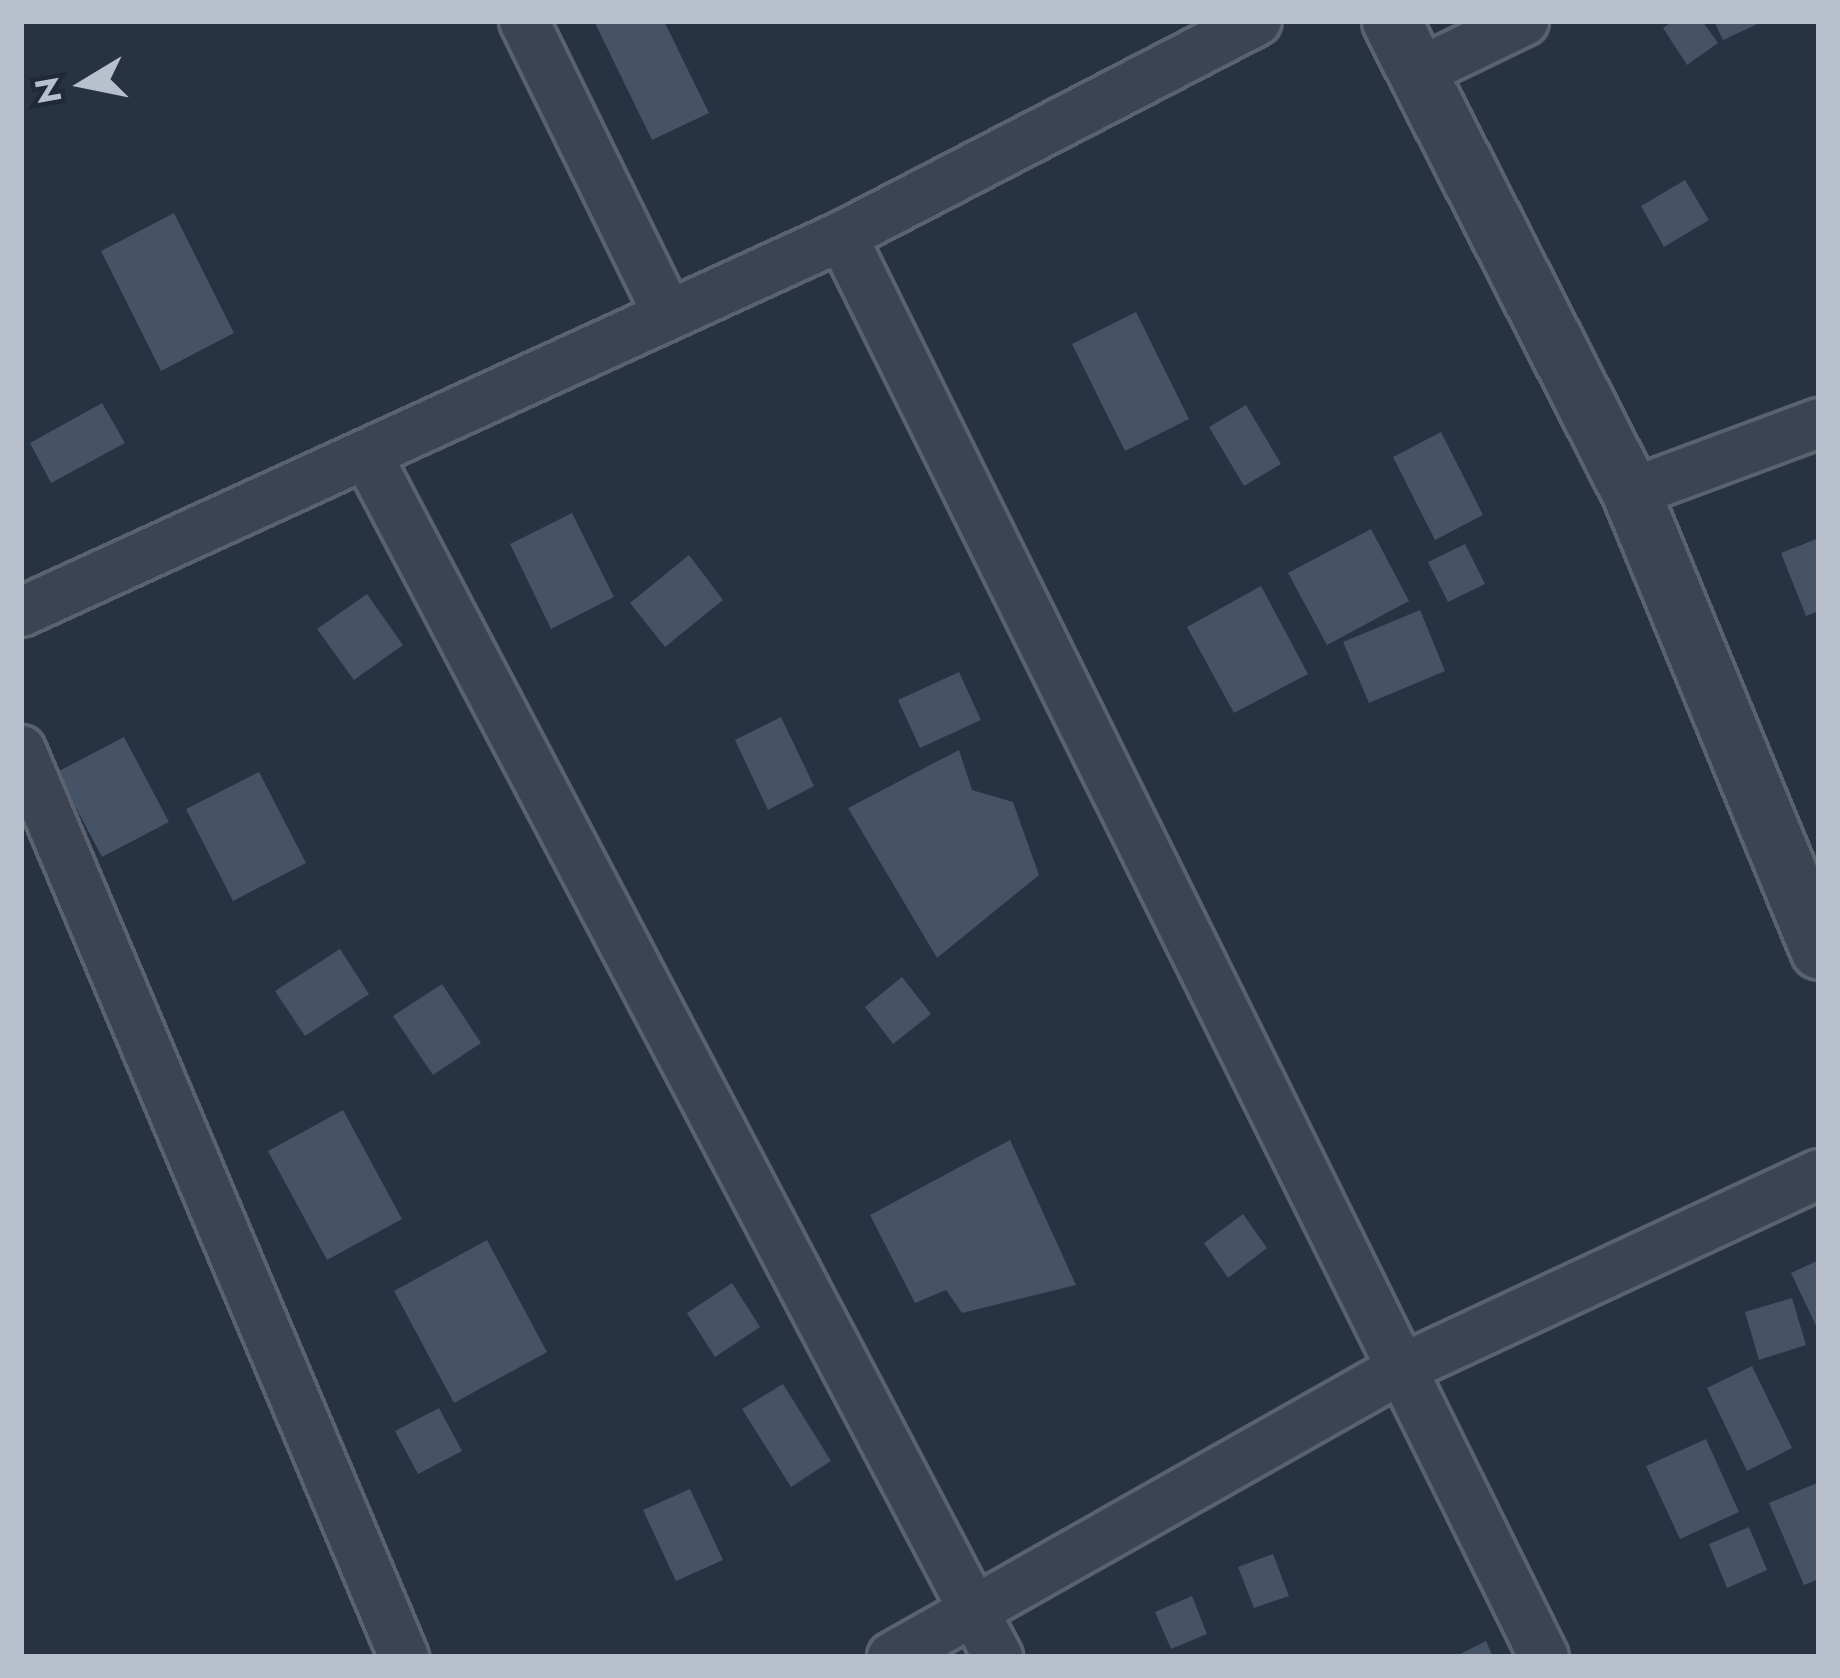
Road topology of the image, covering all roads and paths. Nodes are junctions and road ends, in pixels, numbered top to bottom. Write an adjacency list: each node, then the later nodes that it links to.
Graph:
1 (524, 21): 7 (street)
2 (1257, 21): 6 (street)
3 (1391, 21): 5 (street)
4 (1524, 21): 5 (street)
5 (1417, 73): 10 (street)
6 (842, 236): 7 (street); 15 (street)
7 (668, 315): 9 (street)
8 (1819, 423): 10 (street)
9 (367, 455): 11 (street); 16 (street)
10 (1631, 493): 13 (street)
11 (21, 612)
12 (21, 749): 17 (street)
13 (1819, 950)
14 (1819, 1174): 15 (street)
15 (1401, 1369): 16 (street); 19 (street)
16 (988, 1636): 18 (street)
17 (404, 1657)
18 (892, 1657)
19 (1544, 1657)

